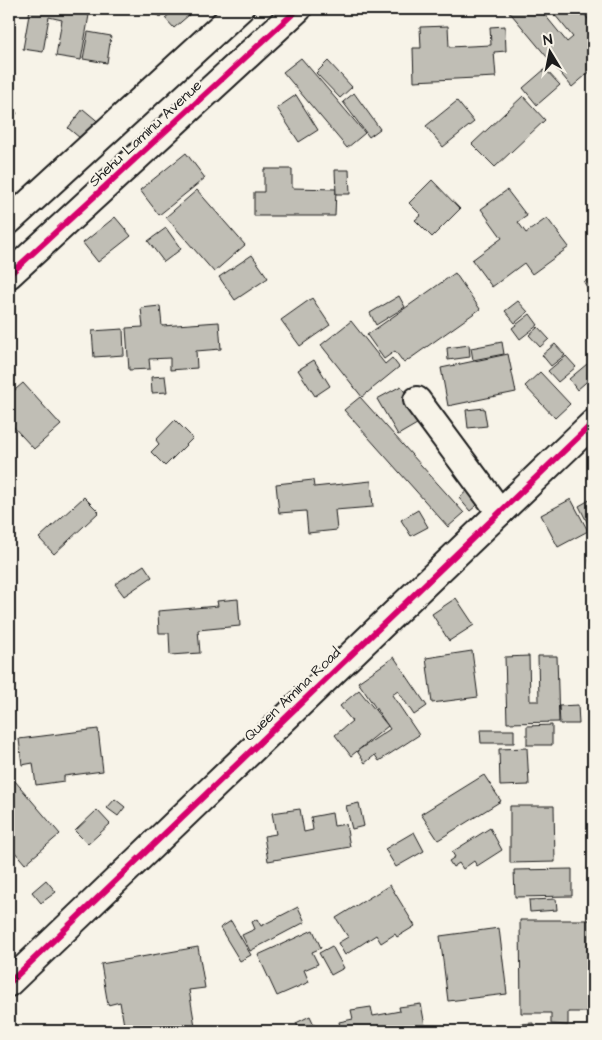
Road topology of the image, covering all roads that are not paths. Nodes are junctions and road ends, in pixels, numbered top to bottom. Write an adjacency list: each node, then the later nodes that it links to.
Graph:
1 (240, 9): 3 (street, Shehu Laminu Avenue)
2 (298, 9): 4 (street, Shehu Laminu Avenue)
3 (9, 221)
4 (9, 276)
5 (416, 400): 7 (street)
6 (593, 423): 7 (street, Queen Amina Road)
7 (500, 512): 8 (street, Queen Amina Road)
8 (9, 983)

